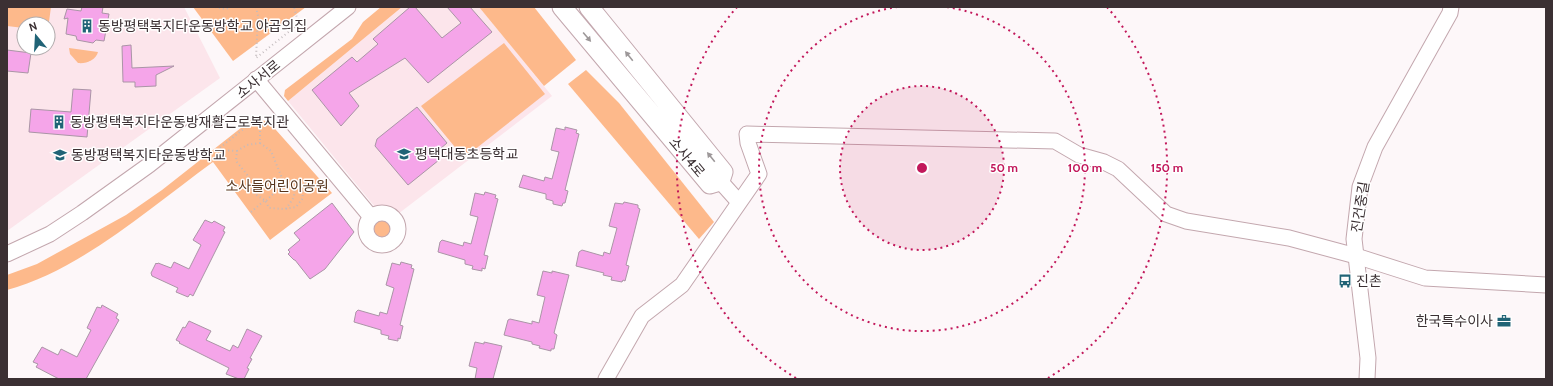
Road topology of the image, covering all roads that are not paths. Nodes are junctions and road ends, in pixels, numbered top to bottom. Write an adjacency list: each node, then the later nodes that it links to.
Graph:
1 (348, 7): 5 (street, 소사서로)
2 (562, 7): 6 (main road, 소사4로, one-way to 6)
3 (590, 7): 6 (main road, 소사4로, one-way to 3)
4 (1451, 7): 10 (street, 진건중길)
5 (256, 79): 8 (street); 9 (street, 소사서로)
6 (720, 180): 7 (street)
7 (738, 200)
8 (371, 218)
9 (7, 254)
10 (1356, 256): 11 (street); 12 (street); 13 (street, 진건중길)
11 (1546, 285)
12 (606, 379)
13 (1368, 379)

